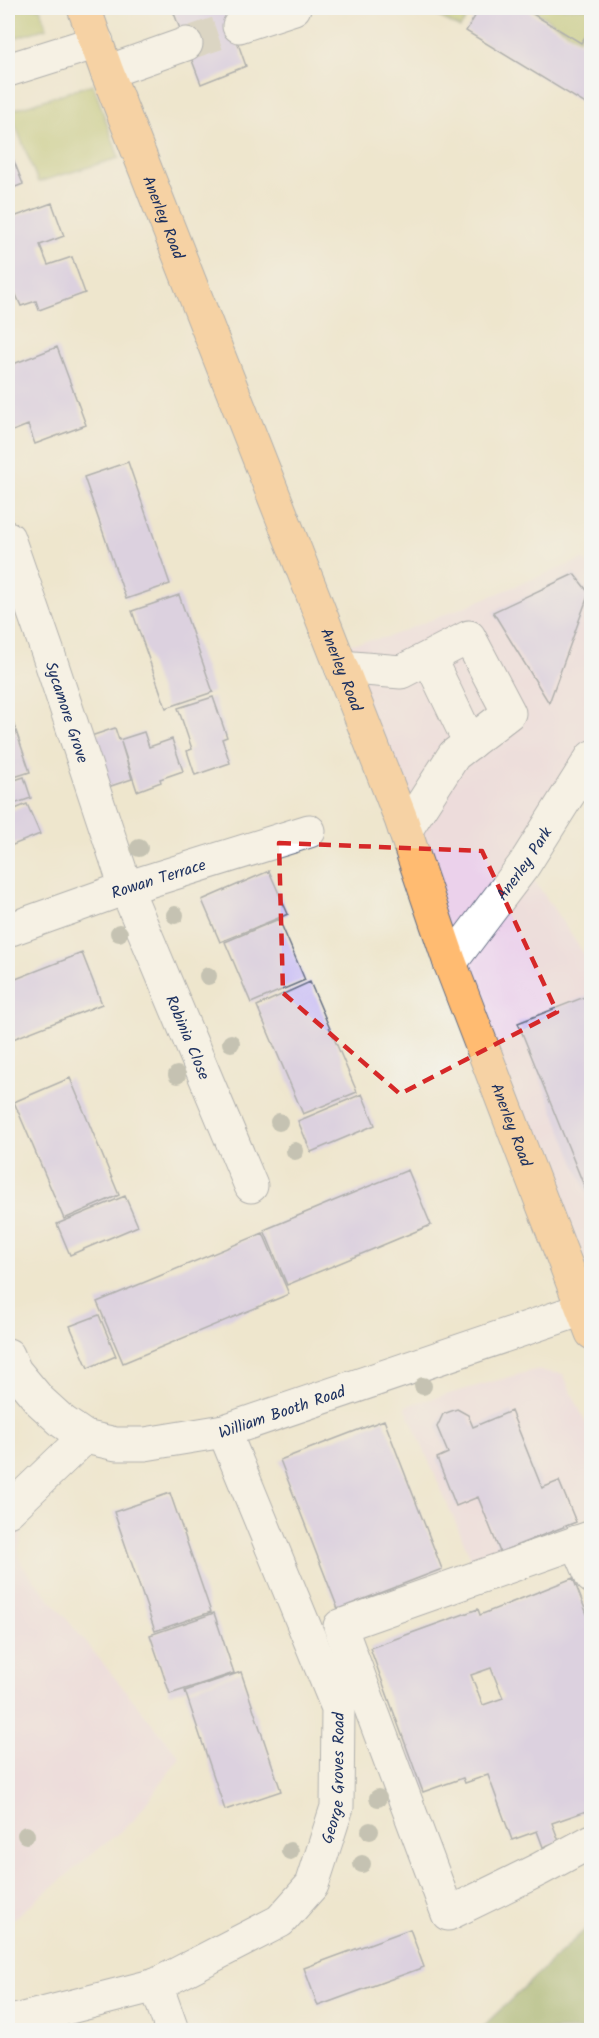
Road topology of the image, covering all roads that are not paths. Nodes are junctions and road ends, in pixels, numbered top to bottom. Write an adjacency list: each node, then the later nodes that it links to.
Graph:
1 (84, 8): 4 (main road, Anerley Road)
2 (294, 8): 3 (street)
3 (239, 26)
4 (97, 42): 6 (street); 7 (main road, Anerley Road)
5 (186, 44): 7 (street)
6 (8, 70)
7 (107, 72): 10 (main road, Anerley Road)
8 (8, 538): 15 (street, Sycamore Grove)
9 (439, 653): 10 (street); 11 (street); 11 (street)
10 (341, 667): 14 (main road, Anerley Road)
11 (481, 735): 14 (street)
12 (591, 757): 17 (street, Anerley Park)
13 (309, 831): 15 (street, Rowan Terrace)
14 (405, 831): 17 (main road, Anerley Road)
15 (126, 888): 16 (street, Rowan Terrace); 18 (street, Robinia Close)
16 (8, 930)
17 (450, 963): 19 (main road, Anerley Road)
18 (251, 1186)
19 (587, 1321): 21 (street, William Booth Road)
20 (8, 1355): 22 (street, William Booth Road)
21 (224, 1431): 22 (street, William Booth Road); 27 (street, George Groves Road)
22 (85, 1437): 23 (street)
23 (8, 1511)
24 (584, 1540): 25 (street); 26 (street)
25 (591, 1577)
26 (591, 1841)
27 (156, 1985): 28 (street, George Groves Road); 29 (street)
28 (15, 2022)
29 (172, 2031)

